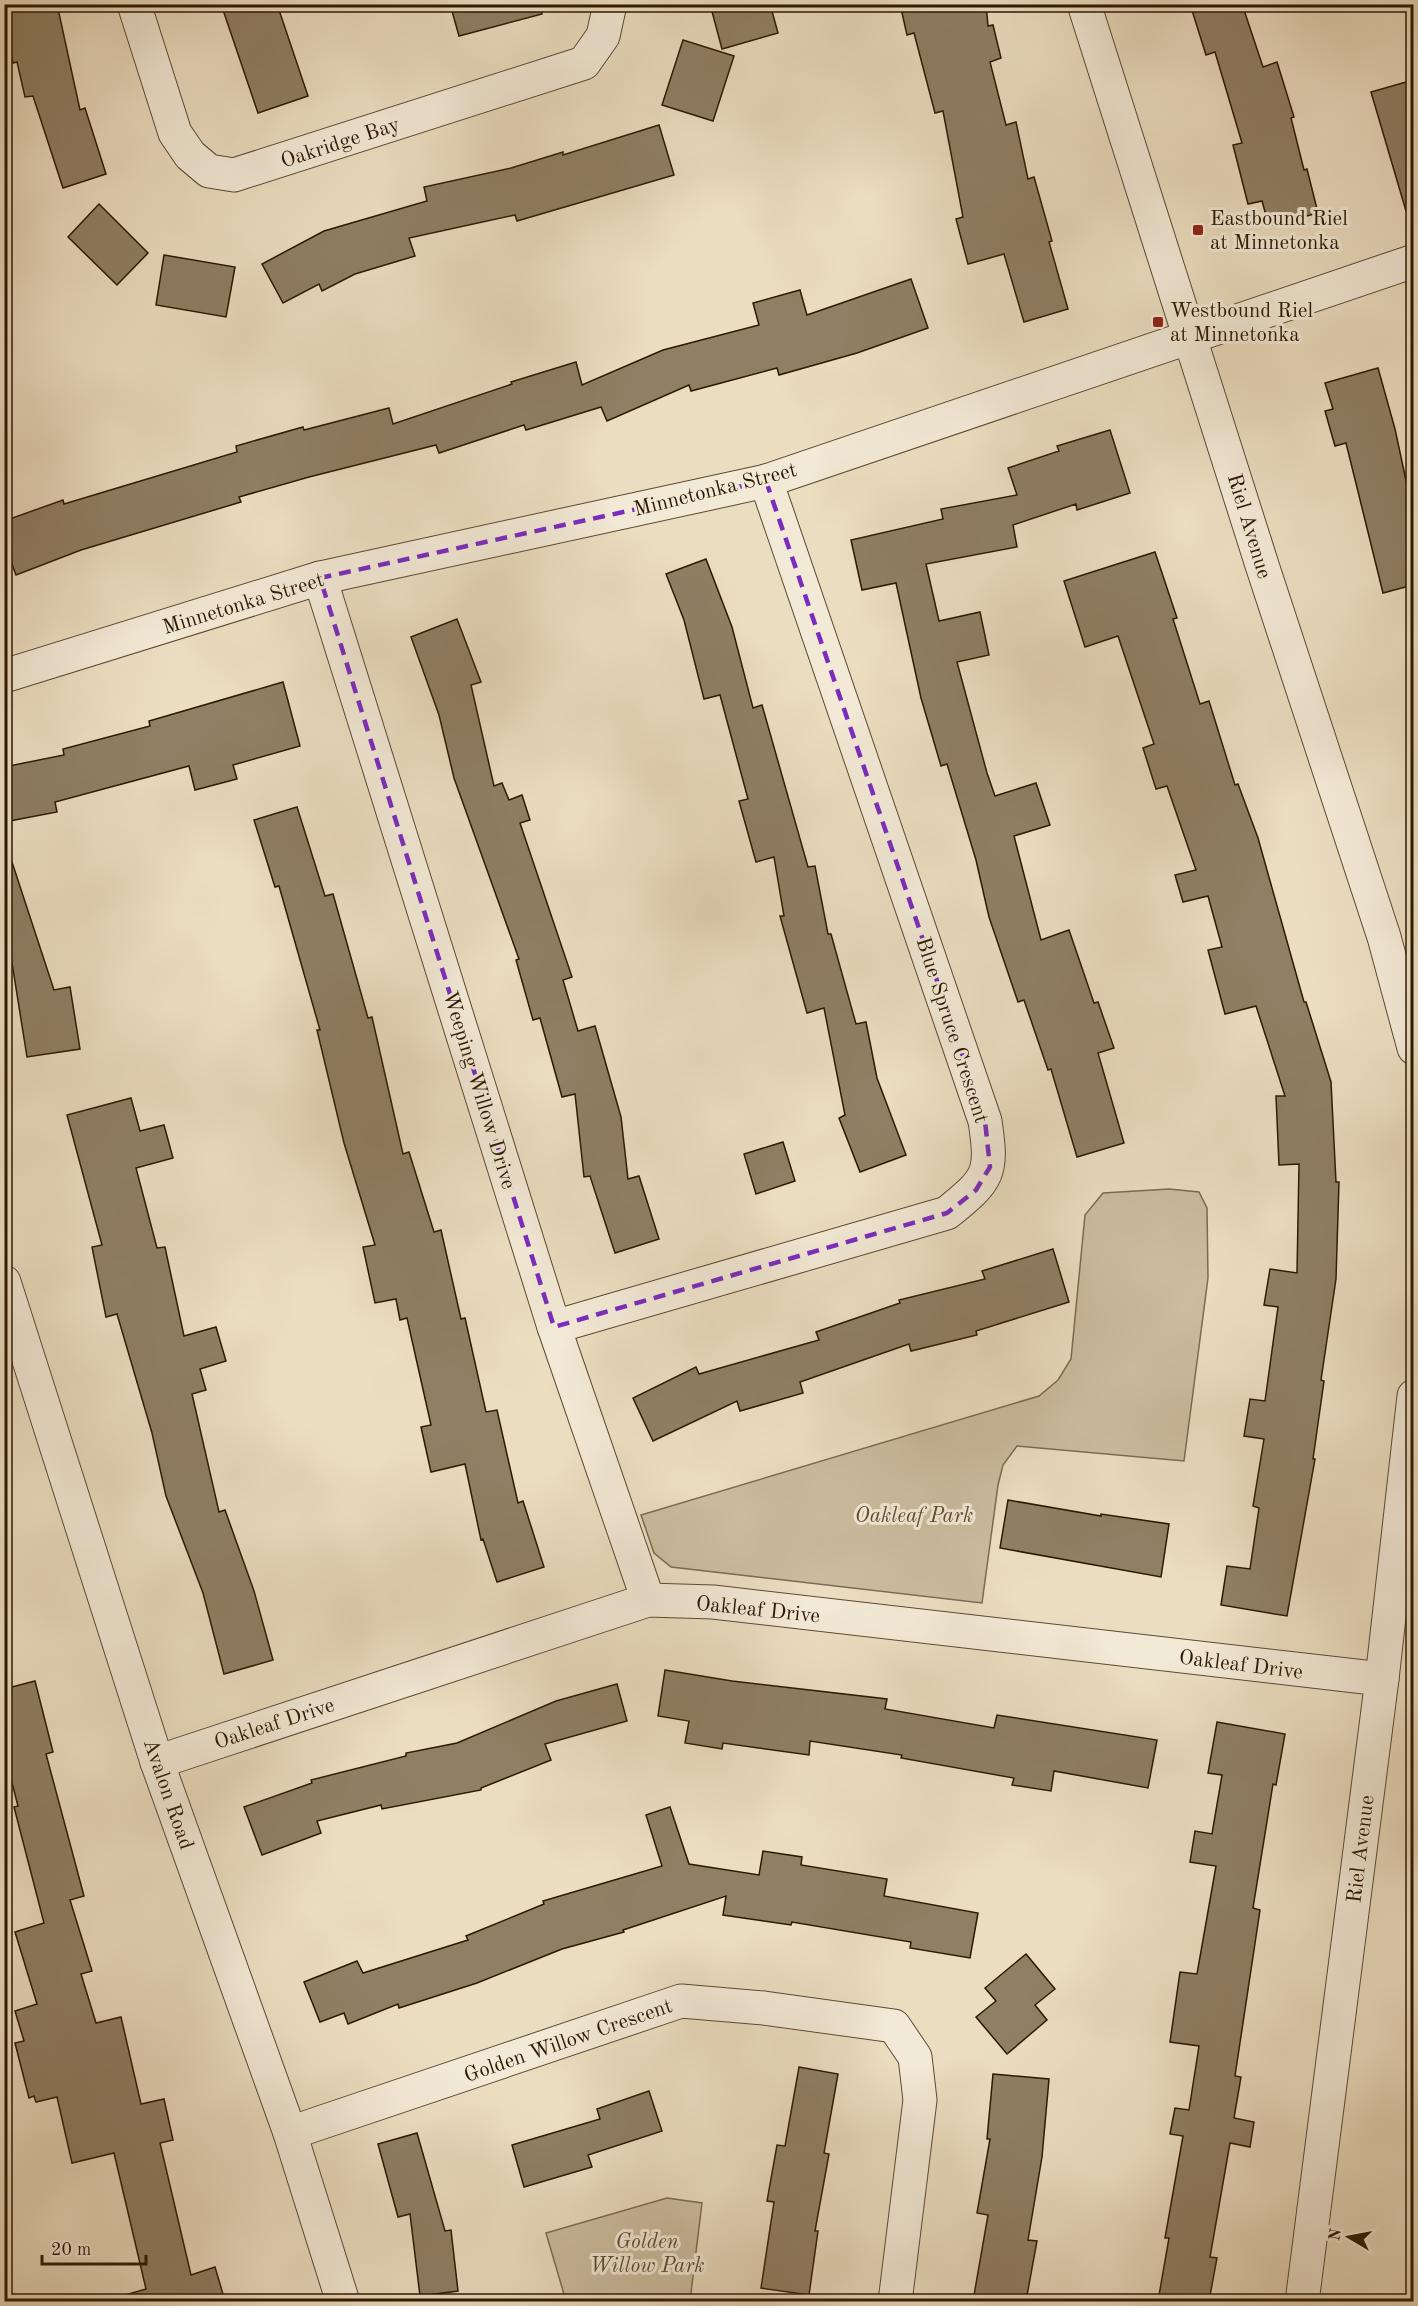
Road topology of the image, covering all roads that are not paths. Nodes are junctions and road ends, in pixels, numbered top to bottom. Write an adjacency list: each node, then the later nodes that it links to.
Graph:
1 (135, 4): 2 (street, Oakridge Bay)
2 (610, 4)
3 (1084, 4): 5 (street, Riel Avenue)
4 (1413, 261): 5 (street, Minnetonka Street)
5 (1191, 337): 6 (street, Minnetonka Street); 9 (street, Riel Avenue)
6 (766, 481): 7 (street, Minnetonka Street); 11 (street, Blue Spruce Crescent)
7 (320, 578): 8 (street, Minnetonka Street); 11 (street, Weeping Willow Drive)
8 (4, 676)
9 (1413, 1048)
10 (4, 1282): 15 (street, Avalon Road)
11 (554, 1327): 13 (street, Weeping Willow Drive)
12 (1413, 1396): 14 (street, Riel Avenue)
13 (648, 1600): 14 (street, Oakleaf Drive); 15 (street, Oakleaf Drive)
14 (1382, 1679): 19 (street, Riel Avenue)
15 (157, 1762): 16 (street, Avalon Road)
16 (290, 2133): 17 (street, Avalon Road); 18 (street, Golden Willow Crescent)
17 (344, 2301)
18 (895, 2301)
19 (1302, 2301)

